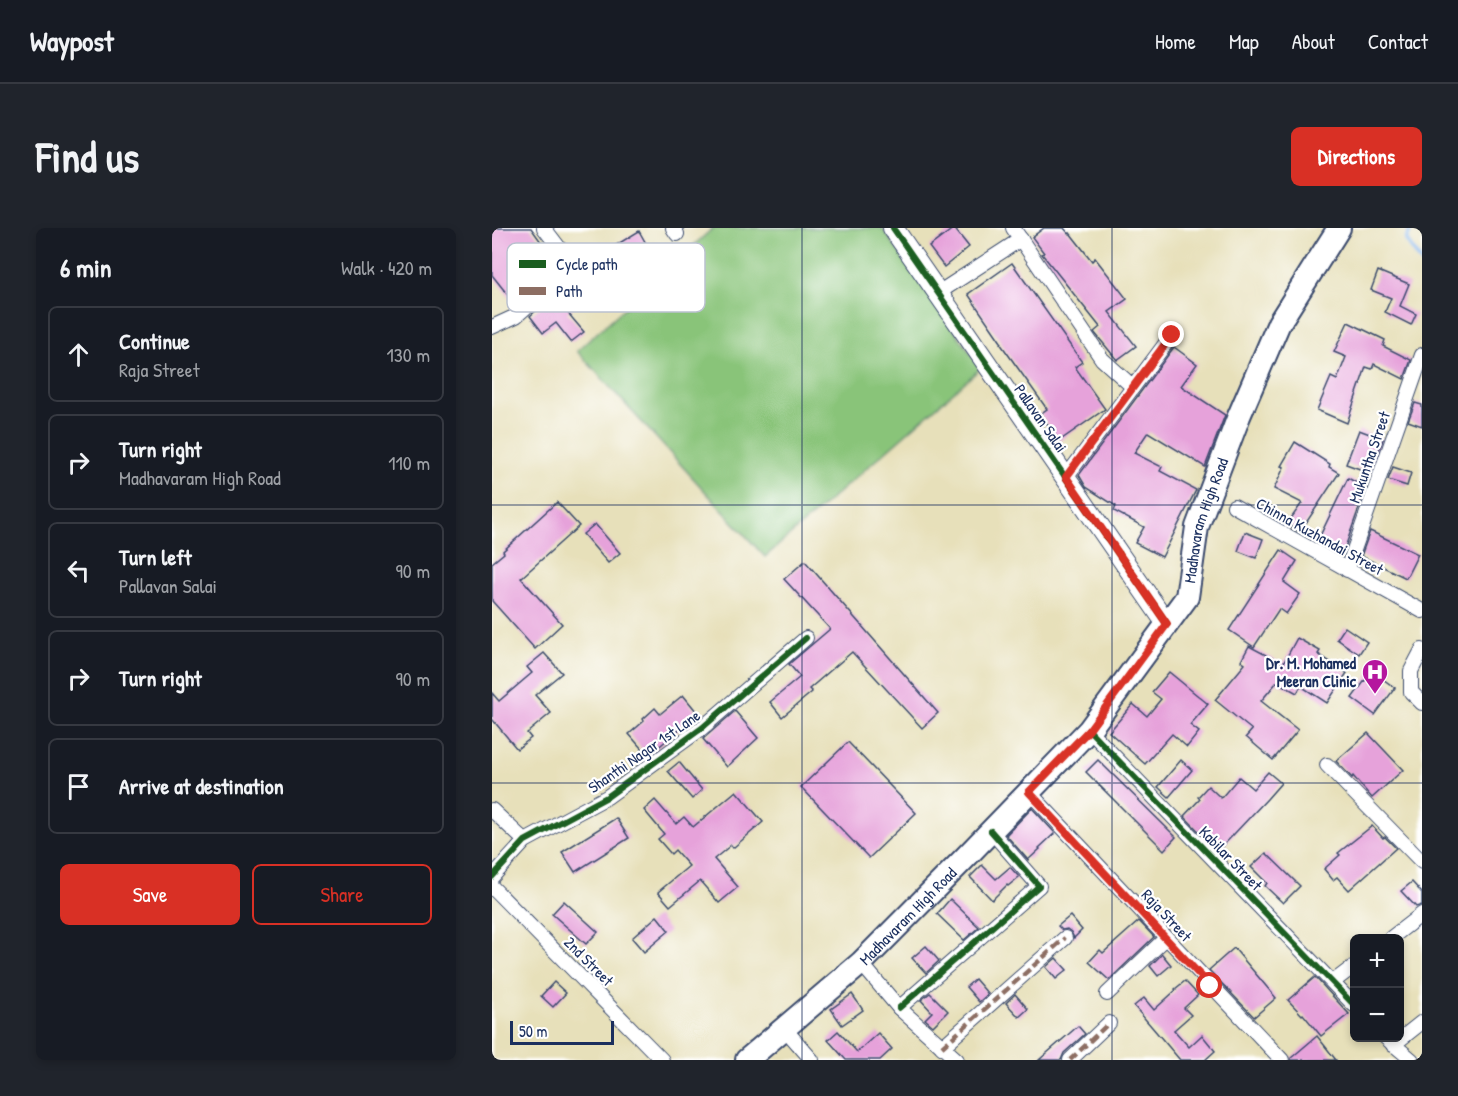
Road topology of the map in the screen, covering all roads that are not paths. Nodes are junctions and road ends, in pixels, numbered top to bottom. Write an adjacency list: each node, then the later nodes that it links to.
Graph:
1 (544, 228): 5 (street)
2 (893, 228): 6 (street, Pallavan Salai)
3 (1339, 228): 16 (main road, Madhavaram High Road)
4 (1017, 233): 6 (street); 11 (street)
5 (555, 243)
6 (938, 293): 12 (street, Pallavan Salai)
7 (521, 312): 8 (street)
8 (492, 327)
9 (1172, 335): 11 (street)
10 (1422, 355): 14 (street, Mukuntha Street)
11 (1133, 387): 12 (street)
12 (1066, 477): 16 (street, Pallavan Salai)
13 (1234, 506): 14 (street, Chinna Kuzhandai Street)
14 (1347, 570): 15 (street, Chinna Kuzhandai Street)
15 (1422, 611)
16 (1167, 624): 20 (main road, Madhavaram High Road)
17 (806, 638): 25 (street, Shanthi Nagar 1st Lane)
18 (1422, 650): 19 (street)
19 (1422, 703)
20 (1089, 730): 22 (main road, Madhavaram High Road); 35 (street, Kabilar Street)
21 (1327, 765): 26 (street)
22 (1029, 792): 24 (main road, Madhavaram High Road); 32 (street, Raja Street)
23 (492, 810): 25 (street)
24 (991, 831): 33 (main road, Madhavaram High Road); 38 (street)
25 (525, 841): 27 (street, Shanthi Nagar 1st Lane)
26 (1422, 862)
27 (492, 877)
28 (492, 887): 46 (street, 2nd Street)
29 (1422, 914): 30 (street)
30 (1397, 934)
31 (1065, 938): 44 (street)
32 (1166, 938): 36 (street); 45 (street, Raja Street)
33 (861, 963): 38 (street); 41 (main road, Madhavaram High Road)
34 (1350, 969): 35 (street)
35 (1333, 982): 37 (street, Kabilar Street)
36 (1107, 994)
37 (1350, 1001)
38 (899, 1008): 44 (street)
39 (1109, 1023): 50 (street)
40 (1422, 1023): 42 (street)
41 (784, 1028): 47 (main road, Madhavaram High Road); 48 (street)
42 (1404, 1033)
43 (1391, 1042): 51 (street)
44 (942, 1047): 49 (street)
45 (1278, 1059)
46 (663, 1060)
47 (747, 1060)
48 (812, 1060)
49 (957, 1060)
50 (1070, 1060)
51 (1412, 1060)

